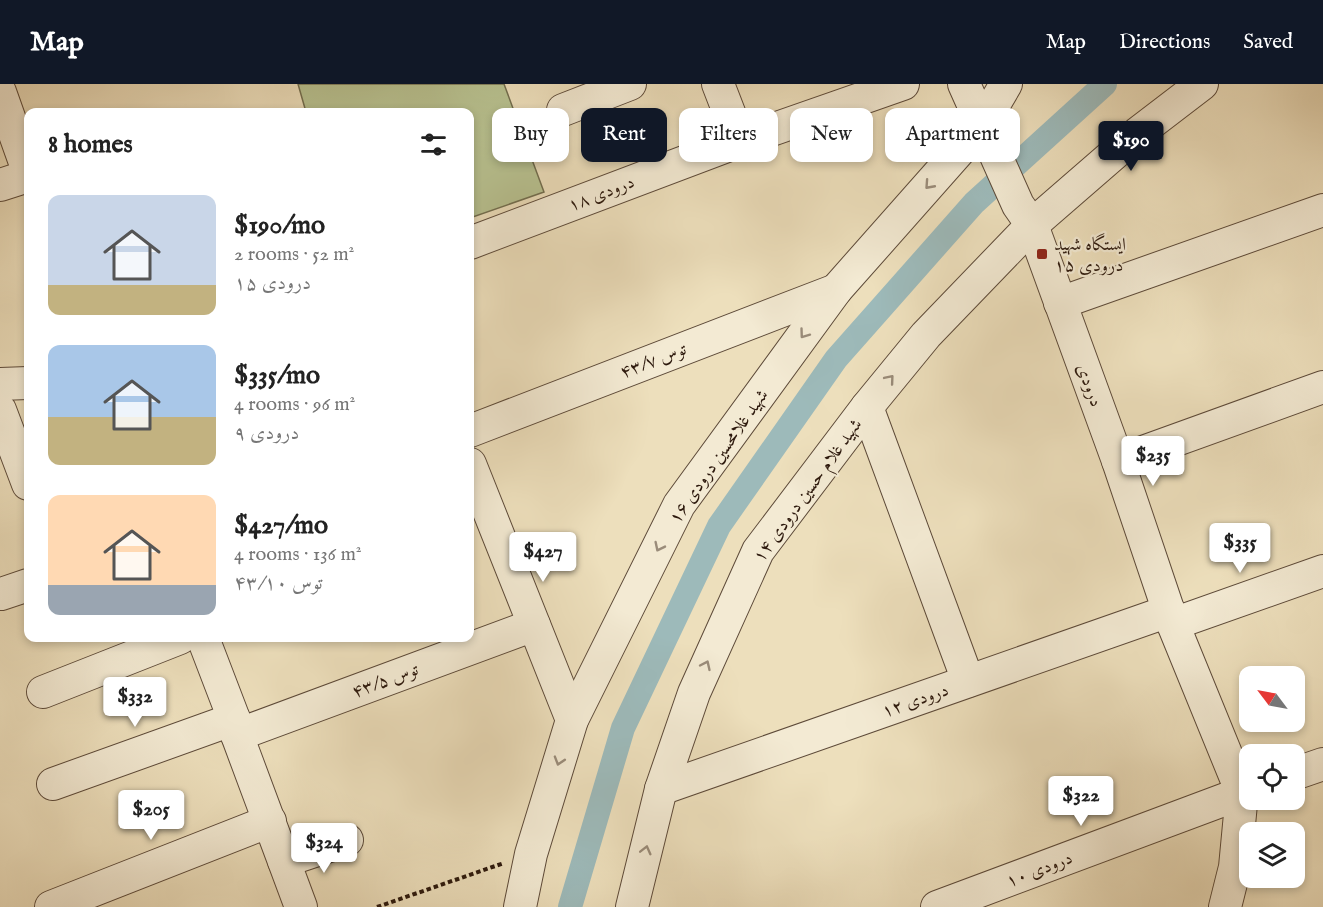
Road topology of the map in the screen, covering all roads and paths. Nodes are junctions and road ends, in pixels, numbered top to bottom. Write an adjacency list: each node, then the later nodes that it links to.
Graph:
1 (630, 84): 8 (street)
2 (718, 84): 9 (street)
3 (903, 84): 12 (street, درودی ۱۸)
4 (964, 84): 10 (street, درودی)
5 (1006, 84): 11 (street, شهید غلامحسین درودی ۱۶)
6 (1202, 84): 20 (street, شهید غلام حسین درودی ۱۴)
7 (0, 92): 13 (street)
8 (568, 108)
9 (727, 108)
10 (975, 108)
11 (997, 108)
12 (778, 128)
13 (24, 160)
14 (684, 162): 21 (street, درودی ۱۸)
15 (961, 162): 22 (street, شهید غلامحسین درودی ۱۶, one-way to 22)
16 (1000, 162): 20 (street, درودی)
17 (24, 177): 18 (street)
18 (0, 185)
19 (1323, 210): 23 (street)
20 (1025, 215): 23 (street, درودی); 27 (street, شهید غلام حسین درودی ۱۴, one-way to 20)
21 (474, 241)
22 (836, 290): 29 (street, توس ۴۳/۷); 40 (street, شهید غلامحسین درودی ۱۶, one-way to 40)
23 (1060, 303): 30 (street, درودی)
24 (24, 383): 25 (street)
25 (0, 384)
26 (1323, 387): 30 (street)
27 (867, 407): 38 (street); 46 (street, شهید غلام حسین درودی ۱۴, one-way to 27)
28 (0, 410): 31 (street)
29 (474, 429)
30 (1118, 461): 34 (street, درودی)
31 (24, 473)
32 (474, 474): 35 (street)
33 (1323, 571): 34 (street, درودی ۱۲)
34 (1171, 617): 38 (street, درودی ۱۲); 44 (street, درودی)
35 (534, 626): 40 (street); 41 (street, توس ۴۳/۵)
36 (170, 642): 39 (street)
37 (204, 642): 41 (street)
38 (968, 681): 46 (street, درودی ۱۲)
39 (43, 692)
40 (572, 720): 51 (street, شهید غلامحسین درودی ۱۶, one-way to 51)
41 (236, 727): 45 (street, توس ۴۳/۵); 49 (street)
42 (1323, 764): 43 (street)
43 (1305, 770)
44 (1239, 775)
45 (53, 784)
46 (661, 789): 57 (street, شهید غلام حسین درودی ۱۴, one-way to 46)
47 (1239, 794): 58 (street, درودی ۱۰)
48 (1243, 810): 59 (street)
49 (270, 821): 52 (street); 53 (street)
50 (347, 840): 52 (street)
51 (531, 854): 55 (path); 56 (street, شهید غلامحسین درودی ۱۶)
52 (284, 861): 54 (street)
53 (51, 907)
54 (301, 907)
55 (377, 907)
56 (520, 907)
57 (632, 907)
58 (937, 907)
59 (1225, 907)

